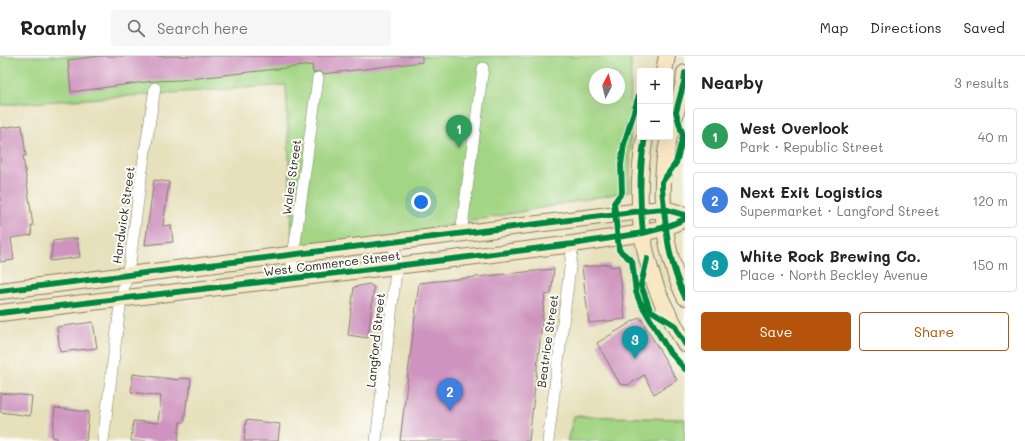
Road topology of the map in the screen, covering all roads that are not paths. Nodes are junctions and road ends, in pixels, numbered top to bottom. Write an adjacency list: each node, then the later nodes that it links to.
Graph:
1 (667, 56): 3 (main road)
2 (483, 68): 16 (street)
3 (665, 68)
4 (685, 73): 7 (main road)
5 (318, 78): 19 (street, Wales Street)
6 (156, 88): 21 (street, Hardwick Street)
7 (673, 124)
8 (644, 140): 11 (main road)
9 (669, 140): 10 (main road)
10 (664, 209): 11 (main road, West Commerce Street); 12 (main road); 14 (main road)
11 (641, 211): 15 (main road); 16 (main road, West Commerce Street)
12 (685, 215)
13 (685, 219): 14 (main road, West Commerce Street)
14 (666, 227): 15 (main road, West Commerce Street); 24 (main road)
15 (643, 233): 18 (main road, West Commerce Street); 27 (main road)
16 (461, 234): 17 (main road, West Commerce Street)
17 (394, 242): 19 (main road, West Commerce Street); 20 (street, Langford Street)
18 (573, 244): 20 (main road, West Commerce Street); 30 (street, Beatrice Street)
19 (293, 255): 21 (main road, West Commerce Street); 22 (street, Wales Street)
20 (396, 266): 22 (main road, West Commerce Street); 29 (street, Langford Street)
21 (126, 276): 23 (main road, West Commerce Street); 25 (street, Hardwick Street)
22 (290, 279): 25 (main road, West Commerce Street)
23 (0, 291)
24 (685, 297)
25 (121, 299): 26 (main road, West Commerce Street); 28 (street, Hardwick Street)
26 (0, 313)
27 (685, 344)
28 (103, 441)
29 (376, 441)
30 (548, 441)

